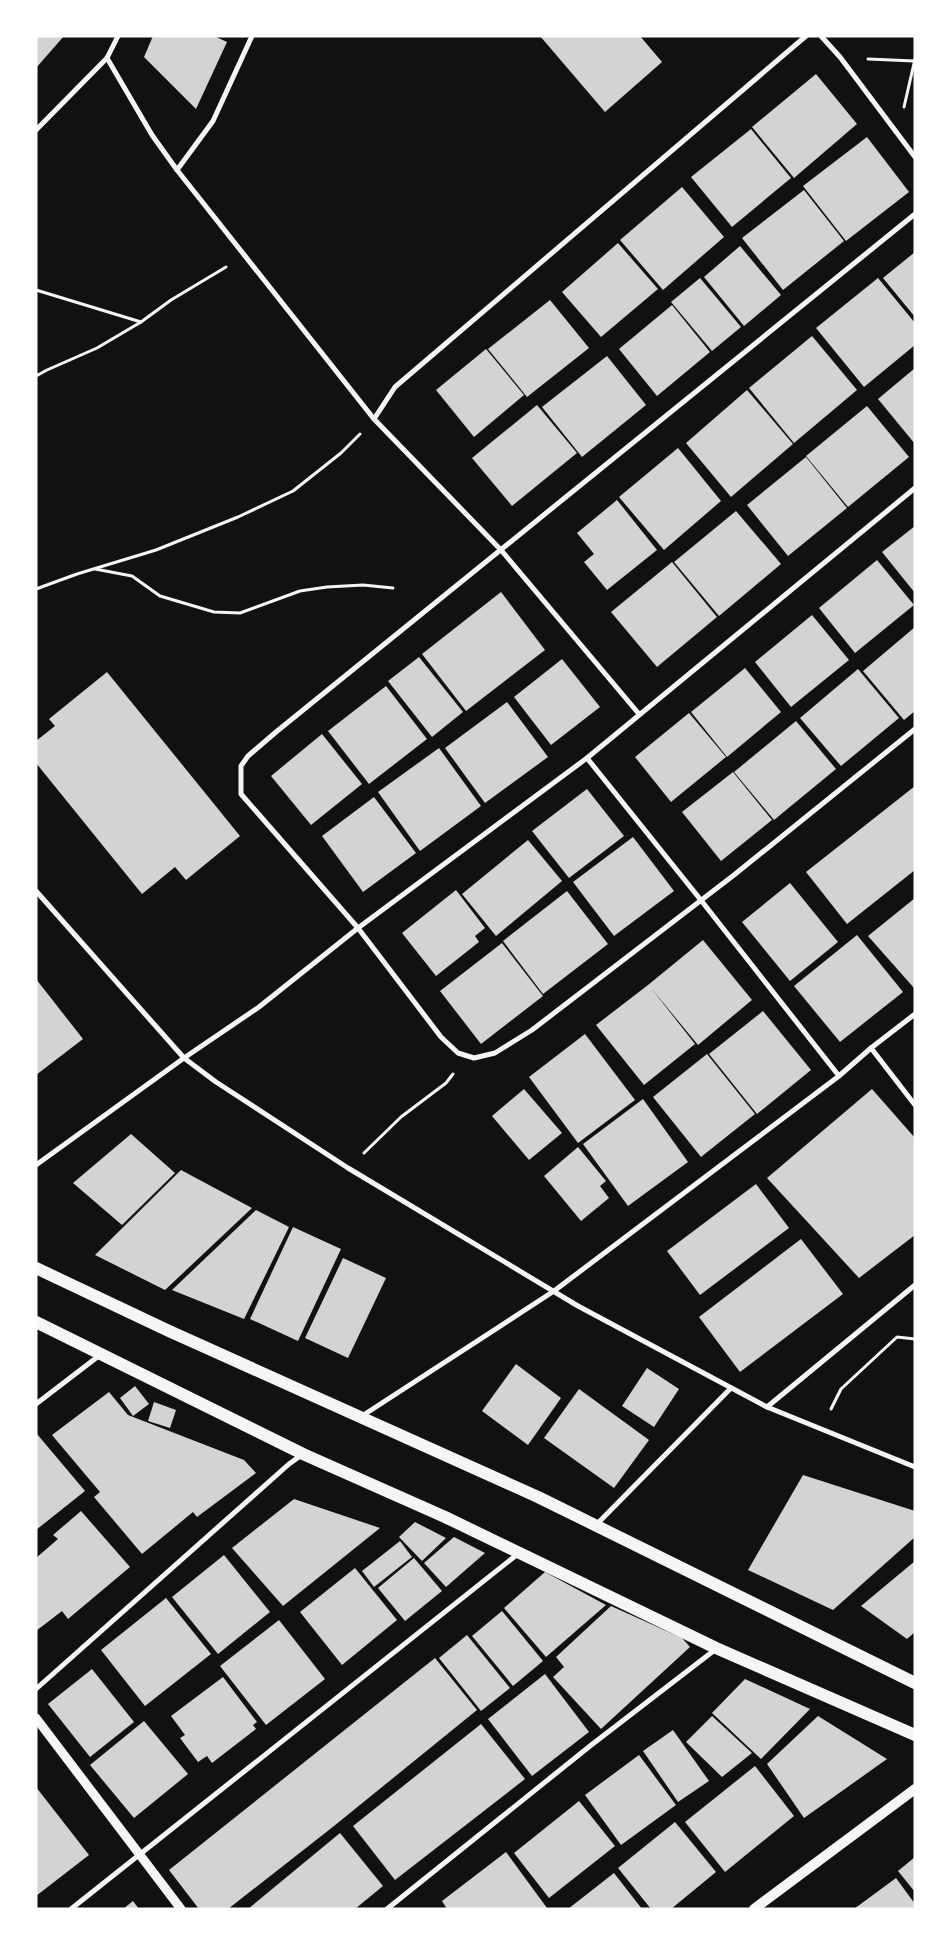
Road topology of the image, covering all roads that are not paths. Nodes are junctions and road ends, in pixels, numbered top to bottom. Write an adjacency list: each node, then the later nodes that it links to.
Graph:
1 (118, 36): 5 (street)
2 (252, 36): 8 (street)
3 (806, 36): 10 (street)
4 (821, 36): 7 (street)
5 (107, 58): 6 (street); 8 (street)
6 (36, 130)
7 (915, 157)
8 (177, 170): 10 (street)
9 (915, 214): 12 (street)
10 (374, 419): 12 (street)
11 (915, 488): 13 (street)
12 (500, 550): 13 (street); 18 (street)
13 (639, 714): 15 (street)
14 (915, 729): 17 (street)
15 (587, 758): 17 (street); 18 (street)
16 (36, 891): 21 (street)
17 (700, 899): 18 (street); 22 (street)
18 (358, 928): 21 (street)
19 (915, 1014): 20 (street)
20 (871, 1048): 22 (street); 23 (street)
21 (184, 1058): 24 (street); 27 (street)
22 (839, 1076): 27 (street)
23 (915, 1105)
24 (36, 1165)
25 (36, 1268): 33 (main road)
26 (915, 1285): 32 (street)
27 (554, 1291): 30 (street); 33 (street)
28 (36, 1322): 29 (main road)
29 (100, 1355): 31 (street); 34 (main road)
30 (731, 1388): 32 (street); 36 (street)
31 (36, 1404)
32 (767, 1407): 35 (street)
33 (362, 1416): 36 (main road)
34 (303, 1454): 37 (main road); 40 (street)
35 (915, 1467)
36 (596, 1526): 39 (main road)
37 (519, 1553): 38 (main road); 44 (street)
38 (716, 1648): 42 (main road); 47 (street)
39 (915, 1683)
40 (36, 1689)
41 (36, 1718): 44 (street)
42 (915, 1735)
43 (915, 1789): 48 (main road)
44 (140, 1855): 45 (street); 46 (street)
45 (71, 1909)
46 (181, 1909)
47 (388, 1909)
48 (754, 1909)

